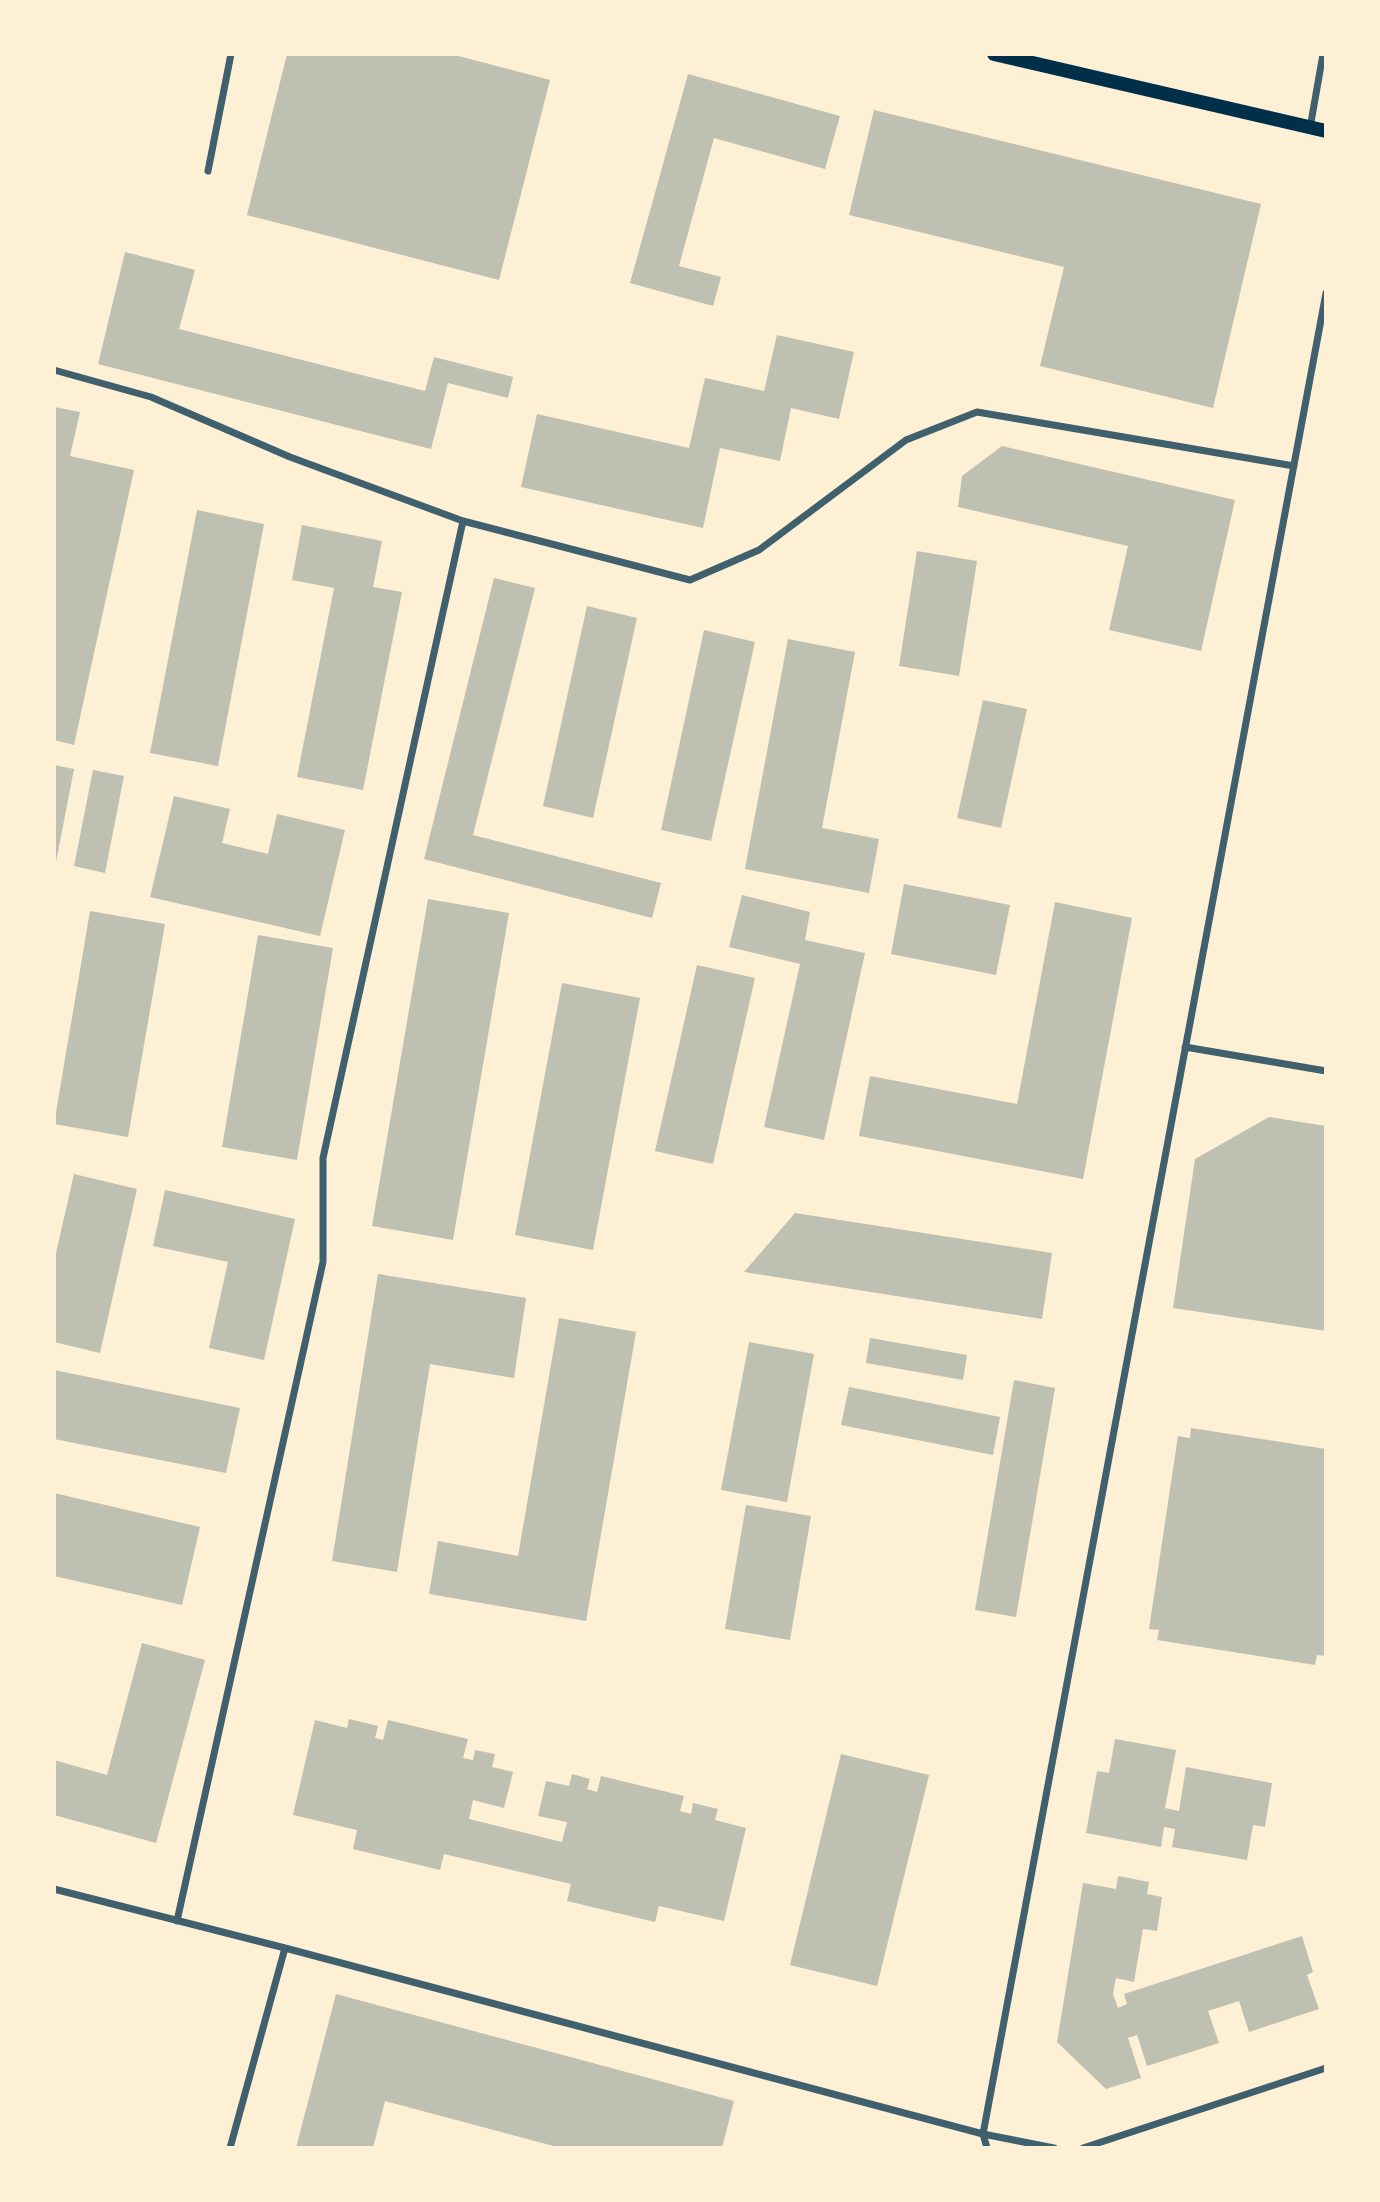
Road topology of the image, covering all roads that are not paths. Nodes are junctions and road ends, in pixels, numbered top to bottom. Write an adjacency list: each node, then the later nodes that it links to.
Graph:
1 (231, 54): 6 (street)
2 (994, 54): 4 (main road)
3 (1323, 54): 4 (street)
4 (1310, 128): 5 (main road)
5 (1326, 131)
6 (208, 171)
7 (1326, 293): 9 (street)
8 (54, 370): 10 (street)
9 (1294, 466): 10 (street); 11 (street)
10 (463, 521): 14 (street)
11 (1185, 1048): 12 (street); 17 (street)
12 (1326, 1071)
13 (54, 1889): 14 (street)
14 (177, 1920): 15 (street)
15 (285, 1948): 17 (street); 18 (street)
16 (1326, 2068): 21 (street)
17 (983, 2134): 19 (street); 20 (street)
18 (230, 2148)
19 (987, 2148)
20 (1054, 2148)
21 (1083, 2148)

